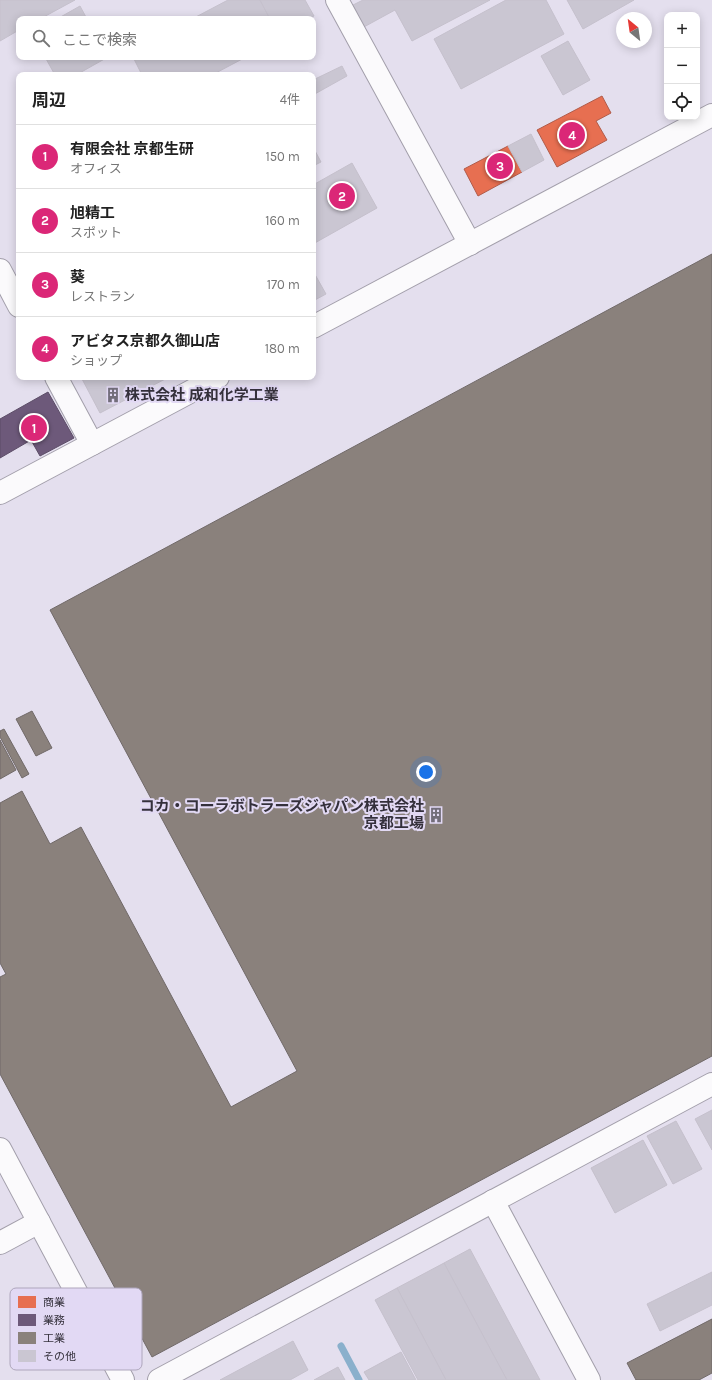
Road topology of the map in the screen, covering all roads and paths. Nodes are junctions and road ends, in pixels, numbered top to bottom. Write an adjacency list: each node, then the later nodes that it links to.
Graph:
1 (336, 0): 3 (street)
2 (712, 116): 3 (street)
3 (470, 244): 6 (street)
4 (0, 270): 5 (street)
5 (16, 300)
6 (316, 325)
7 (58, 380): 9 (street)
8 (212, 380): 9 (street)
9 (92, 444): 10 (street)
10 (0, 493)
11 (712, 1084): 13 (street)
12 (0, 1149): 14 (street)
13 (493, 1202): 19 (street); 20 (street)
14 (39, 1222): 15 (street); 16 (street)
15 (0, 1243)
16 (75, 1288)
17 (119, 1370): 18 (street)
18 (124, 1380)
19 (159, 1380)
20 (589, 1380)

